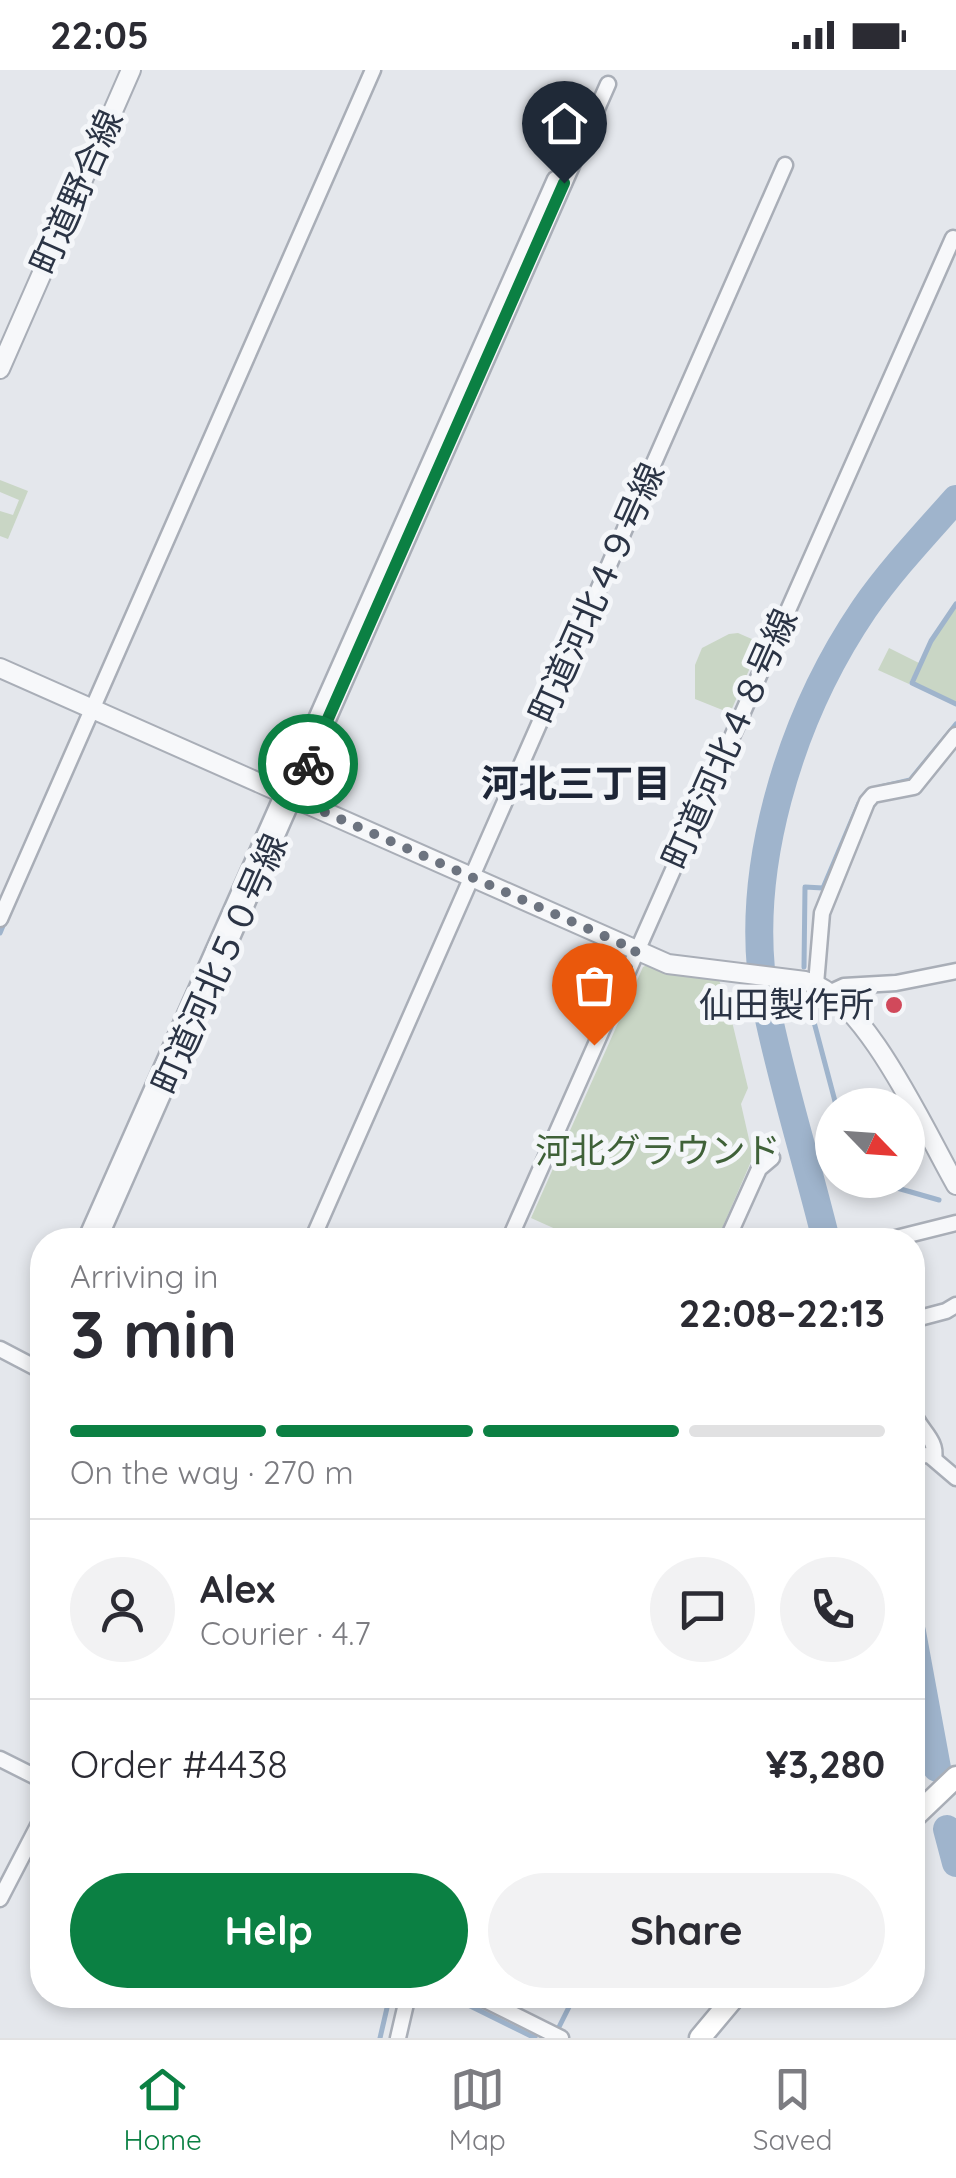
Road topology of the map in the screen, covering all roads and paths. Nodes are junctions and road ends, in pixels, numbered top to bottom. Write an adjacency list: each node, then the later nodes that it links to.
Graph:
1 (131, 70): 6 (street, 町道野合線)
2 (373, 70): 8 (street)
3 (608, 84): 10 (street, 町道河北５０号線)
4 (786, 165): 11 (street, 町道河北４９号線)
5 (953, 238): 13 (street, 町道河北４８号線)
6 (0, 369)
7 (0, 668): 8 (street)
8 (92, 709): 10 (street); 12 (street)
9 (956, 735): 15 (street)
10 (288, 796): 11 (street); 19 (street); 20 (street, 町道河北５０号線)
11 (472, 878): 13 (street); 21 (street, 町道河北４９号線)
12 (0, 919)
13 (636, 950): 15 (street); 22 (street, 町道河北４８号線)
14 (956, 971): 15 (street)
15 (823, 988): 17 (street)
16 (772, 1158): 23 (street)
17 (956, 1186)
18 (956, 1223): 24 (street)
19 (90, 1228)
20 (104, 1228)
21 (322, 1228)
22 (514, 1228)
23 (732, 1228)
24 (925, 1231)
25 (956, 1305): 26 (street)
26 (925, 1317)
27 (0, 1349): 28 (street)
28 (30, 1364)
29 (925, 1433): 31 (street)
30 (925, 1454): 31 (street)
31 (934, 1458): 32 (street)
32 (956, 1478)
33 (0, 1759): 34 (street)
34 (30, 1774)
35 (956, 1778): 36 (main road)
36 (925, 1807)
37 (30, 1841): 38 (street)
38 (0, 1899)
39 (405, 2008): 42 (street)
40 (501, 2008): 43 (street)
41 (725, 2008): 44 (main road)
42 (398, 2038)
43 (560, 2038)
44 (700, 2038)

